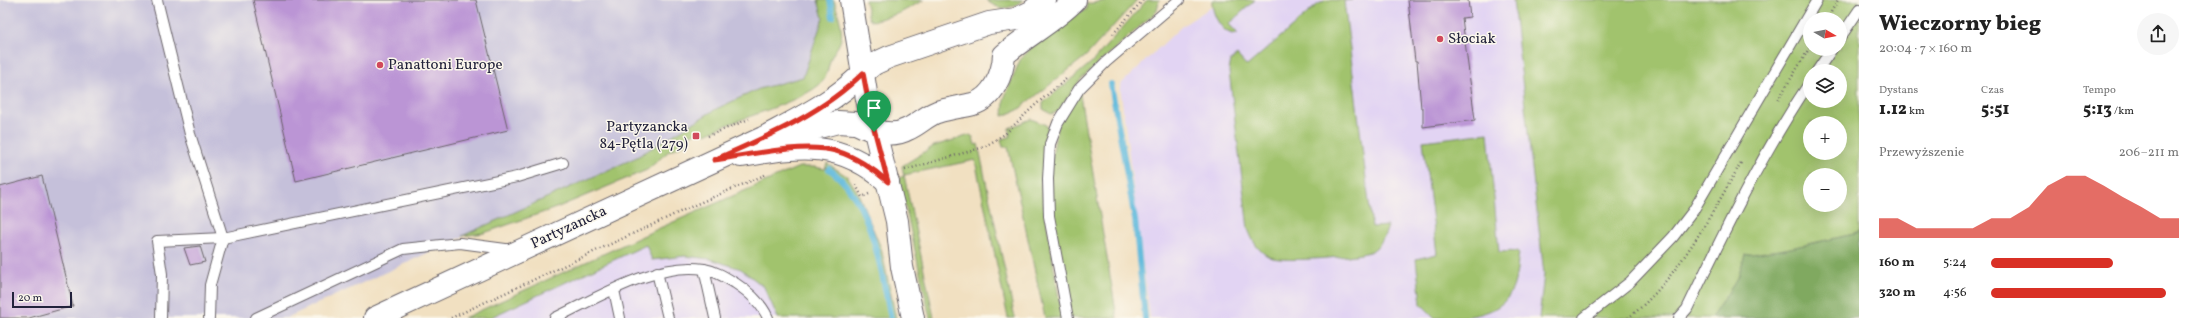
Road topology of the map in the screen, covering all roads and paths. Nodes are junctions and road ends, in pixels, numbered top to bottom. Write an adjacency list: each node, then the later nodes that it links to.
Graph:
1 (157, 0): 23 (lane)
2 (851, 0): 13 (main road)
3 (1045, 0): 13 (main road, Partyzancka)
4 (1075, 0): 16 (main road, Partyzancka)
5 (1143, 0): 12 (path)
6 (1179, 0): 40 (lane)
7 (1817, 0): 41 (lane)
8 (1838, 0): 10 (path)
9 (1859, 10): 11 (lane)
10 (1831, 12)
11 (1847, 28)
12 (1109, 38)
13 (863, 73): 16 (main road); 17 (main road, Partyzancka)
14 (1070, 76): 22 (path)
15 (1803, 92): 42 (lane)
16 (865, 127): 17 (main road, Partyzancka); 22 (main road)
17 (763, 138): 18 (main road, Partyzancka)
18 (714, 160): 22 (main road); 24 (main road, Partyzancka)
19 (563, 163): 23 (lane)
20 (774, 171): 33 (path)
21 (853, 181): 22 (path)
22 (888, 183): 39 (main road)
23 (223, 238): 29 (lane); 30 (lane)
24 (521, 251): 31 (lane); 32 (main road, Partyzancka)
25 (704, 269): 26 (lane); 37 (lane); 38 (lane)
26 (657, 272): 27 (lane); 36 (lane)
27 (614, 290): 28 (lane); 35 (lane)
28 (570, 315): 34 (lane)
29 (161, 318)
30 (209, 318)
31 (256, 318)
32 (375, 318)
33 (451, 318)
34 (555, 318)
35 (620, 318)
36 (668, 318)
37 (715, 318)
38 (768, 318)
39 (913, 318)
40 (1068, 318)
41 (1584, 318)
42 (1680, 318)

